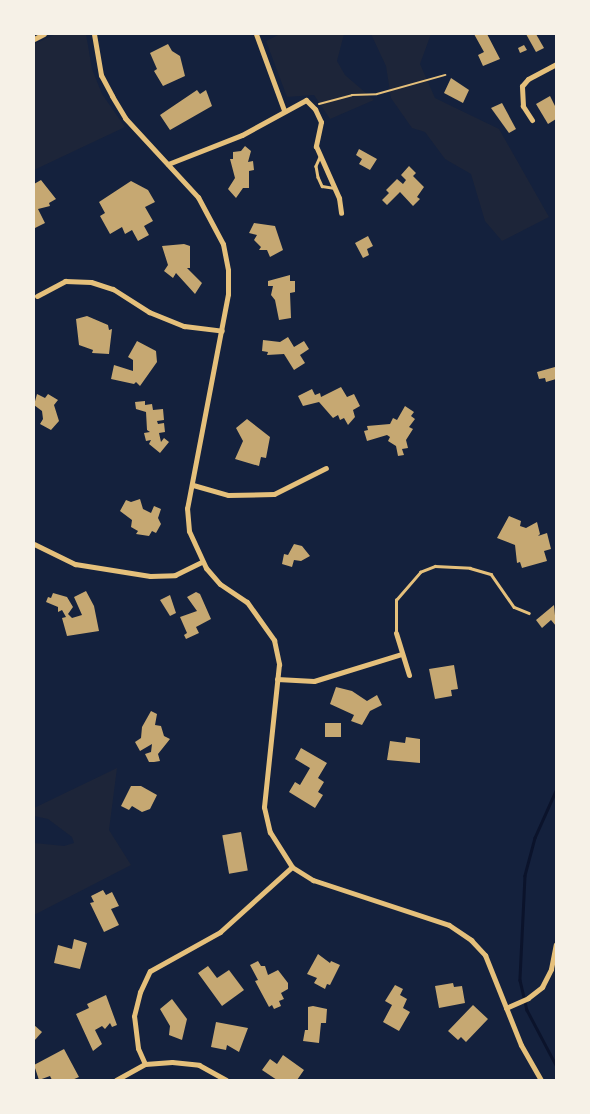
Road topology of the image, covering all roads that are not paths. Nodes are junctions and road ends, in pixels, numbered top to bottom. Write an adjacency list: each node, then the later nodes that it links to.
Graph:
1 (44, 34): 4 (street)
2 (94, 34): 9 (street)
3 (256, 34): 6 (street)
4 (34, 39)
5 (556, 64): 7 (street)
6 (284, 110): 8 (street); 9 (street)
7 (532, 120)
8 (320, 155): 10 (street); 10 (lane)
9 (168, 164): 13 (street)
10 (336, 188): 11 (street)
11 (341, 213)
12 (37, 296): 13 (street)
13 (222, 331): 15 (street)
14 (326, 468): 15 (street)
15 (193, 485): 17 (street)
16 (34, 544): 17 (street)
17 (202, 562): 22 (street)
18 (529, 613): 19 (lane)
19 (396, 633): 20 (street)
20 (402, 654): 21 (street); 22 (street)
21 (408, 675)
22 (278, 679): 23 (street)
23 (292, 867): 25 (street); 26 (street)
24 (556, 944): 25 (street)
25 (506, 1008): 29 (street)
26 (145, 1064): 27 (street); 28 (street)
27 (116, 1080)
28 (226, 1080)
29 (541, 1080)

